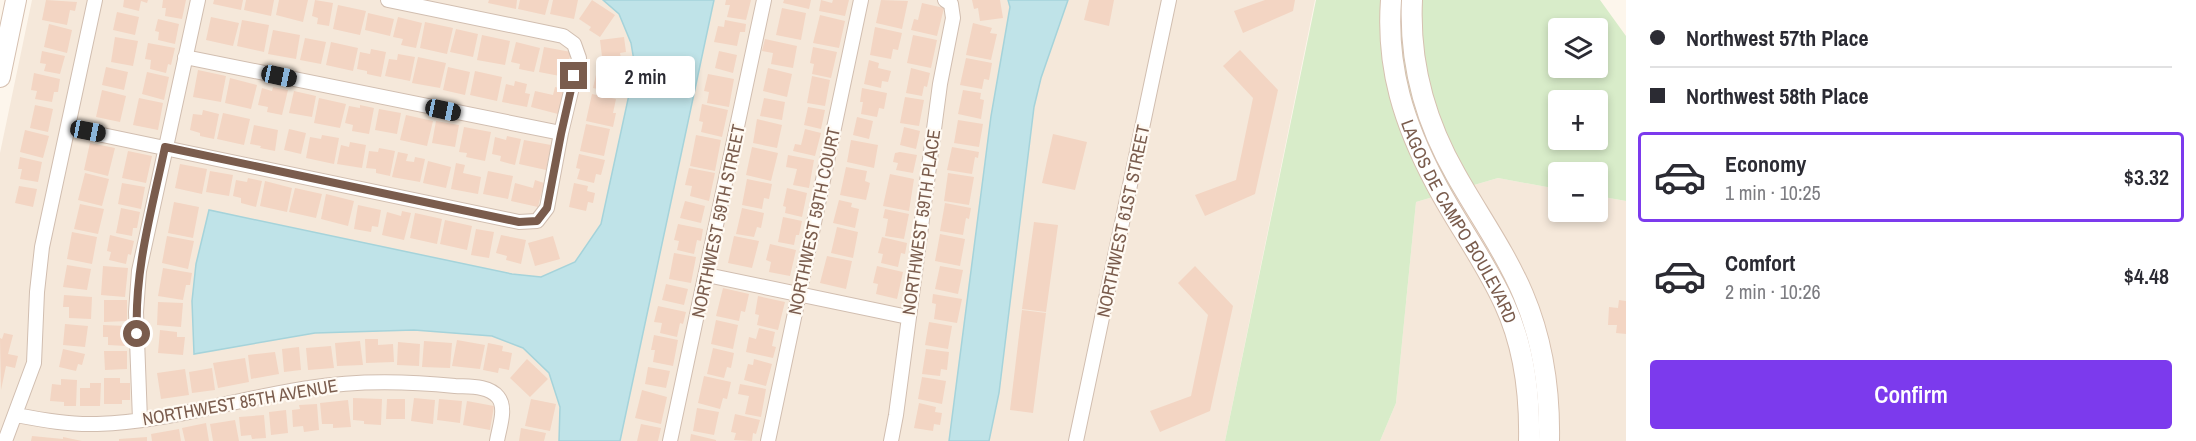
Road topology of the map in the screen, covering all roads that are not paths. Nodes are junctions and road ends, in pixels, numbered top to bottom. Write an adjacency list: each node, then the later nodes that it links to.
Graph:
1 (16, 0): 13 (street)
2 (95, 0): 14 (street)
3 (198, 0): 12 (street)
4 (388, 0): 11 (street)
5 (765, 0): 17 (street, NORTHWEST 59TH STREET)
6 (861, 0): 18 (street, NORTHWEST 59TH COURT)
7 (1169, 0): 27 (street, NORTHWEST 61ST STREET)
8 (1391, 0): 28 (street, LAGOS DE CAMPO BOULEVARD)
9 (1412, 0): 29 (street, LAGOS DE CAMPO BOULEVARD)
10 (948, 2): 19 (street, NORTHWEST 59TH PLACE)
11 (439, 5): 15 (street)
12 (185, 57): 15 (street); 16 (street)
13 (0, 77)
14 (69, 128): 16 (street); 20 (street)
15 (561, 134): 16 (street)
16 (165, 147): 21 (street)
17 (707, 274): 18 (street); 24 (street, NORTHWEST 59TH STREET)
18 (799, 294): 19 (street); 25 (street, NORTHWEST 59TH COURT)
19 (908, 317): 26 (street, NORTHWEST 59TH PLACE)
20 (16, 415): 21 (street, NORTHWEST 85TH AVENUE); 22 (street)
21 (140, 420): 23 (street, NORTHWEST 85TH AVENUE)
22 (5, 441)
23 (496, 441)
24 (670, 441)
25 (768, 441)
26 (891, 441)
27 (1076, 441)
28 (1529, 441)
29 (1549, 441)

